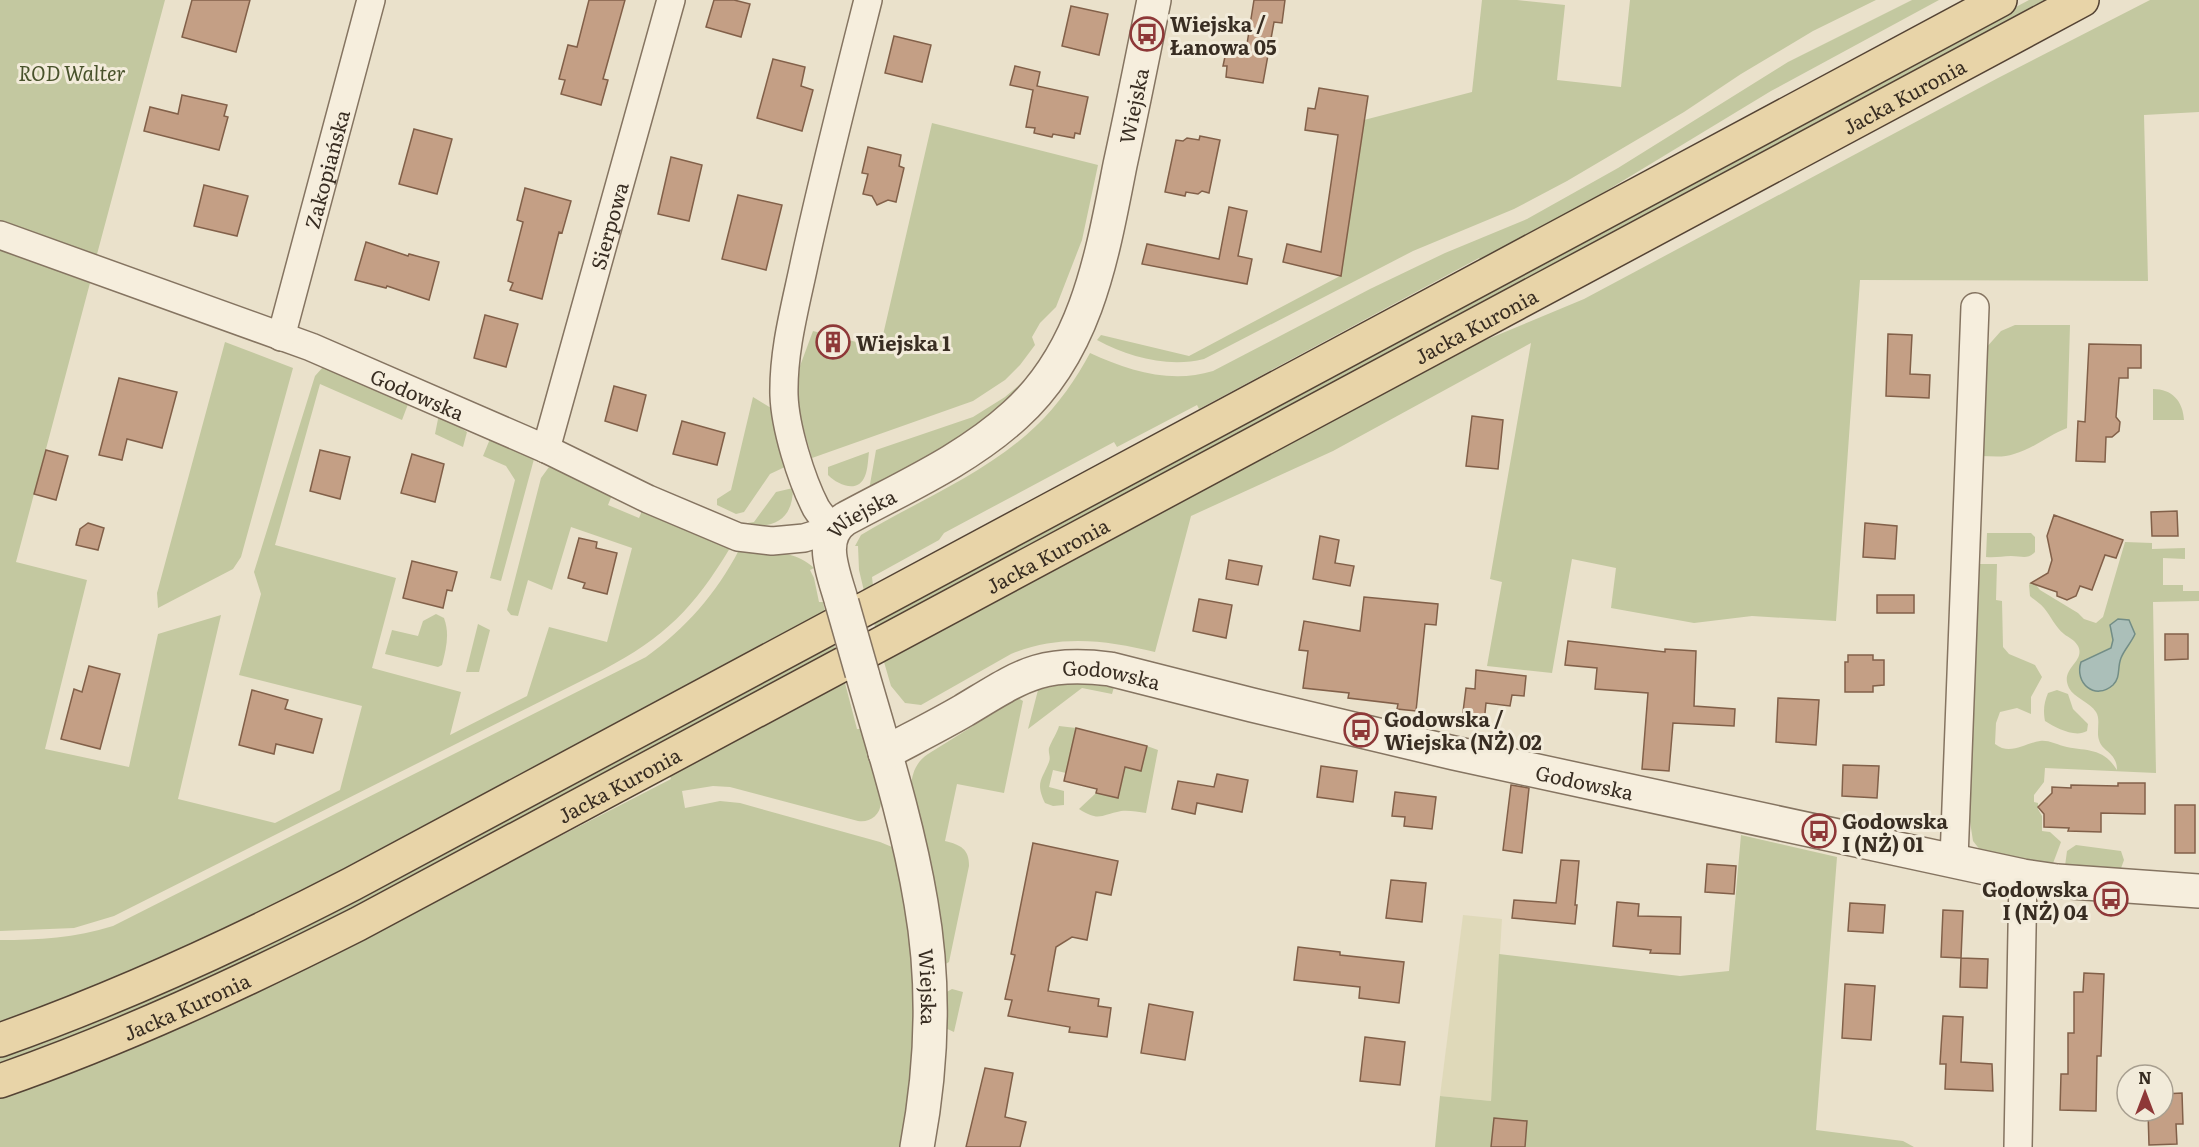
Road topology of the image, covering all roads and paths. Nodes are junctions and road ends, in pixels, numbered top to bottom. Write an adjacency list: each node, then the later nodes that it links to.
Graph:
1 (371, 0): 9 (street, Zakopiańska)
2 (671, 0): 10 (street, Sierpowa)
3 (868, 0): 11 (street)
4 (1154, 0): 11 (street, Wiejska)
5 (2000, 0): 16 (main road, Jacka Kuronia)
6 (2082, 2): 17 (main road, Jacka Kuronia)
7 (0, 235): 9 (street, Godowska)
8 (1975, 307): 13 (street)
9 (281, 337): 10 (street, Godowska)
10 (546, 449): 11 (street, Godowska)
11 (833, 529): 12 (street, Wiejska, bridge)
12 (885, 753): 13 (street, Godowska); 18 (street, Wiejska)
13 (1954, 860): 14 (street, Godowska)
14 (2023, 876): 15 (street, Godowska); 19 (street)
15 (2199, 891)
16 (0, 1040)
17 (0, 1081)
18 (917, 1147)
19 (2018, 1147)

